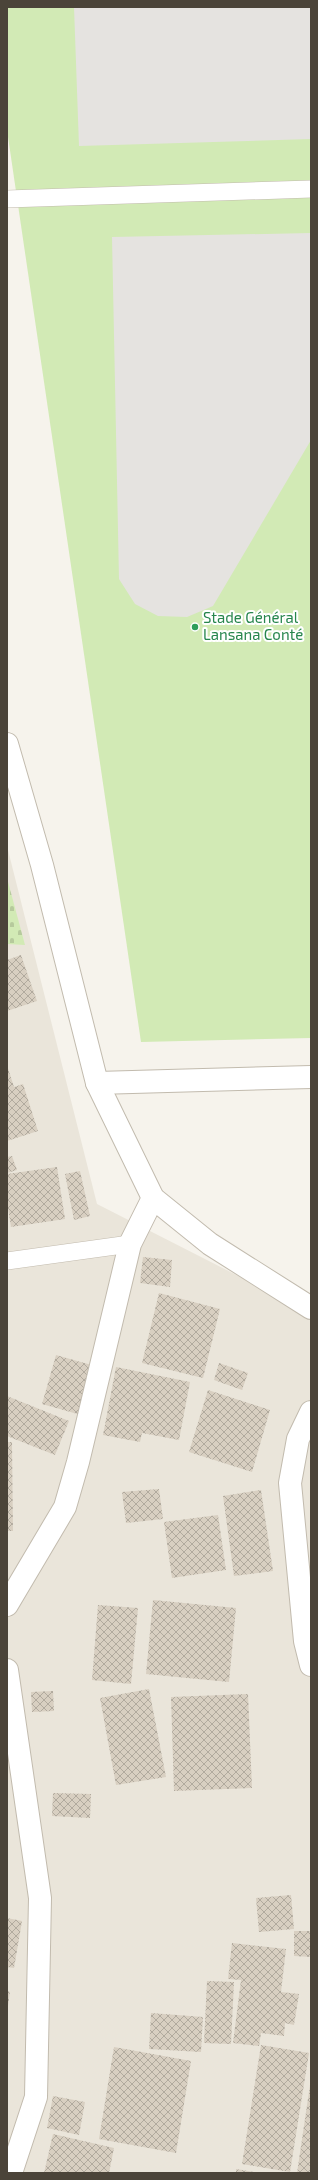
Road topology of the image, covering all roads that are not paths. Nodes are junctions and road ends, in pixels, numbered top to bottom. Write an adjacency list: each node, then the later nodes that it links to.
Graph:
1 (311, 189): 2 (lane)
2 (7, 199)
3 (7, 744): 5 (street)
4 (311, 1077): 5 (street)
5 (97, 1083): 6 (street)
6 (153, 1198): 7 (street); 9 (street)
7 (130, 1244): 8 (lane); 11 (street)
8 (7, 1261)
9 (311, 1308)
10 (311, 1412): 12 (street)
11 (7, 1605)
12 (311, 1664)
13 (7, 1670): 14 (street)
14 (11, 2173)

